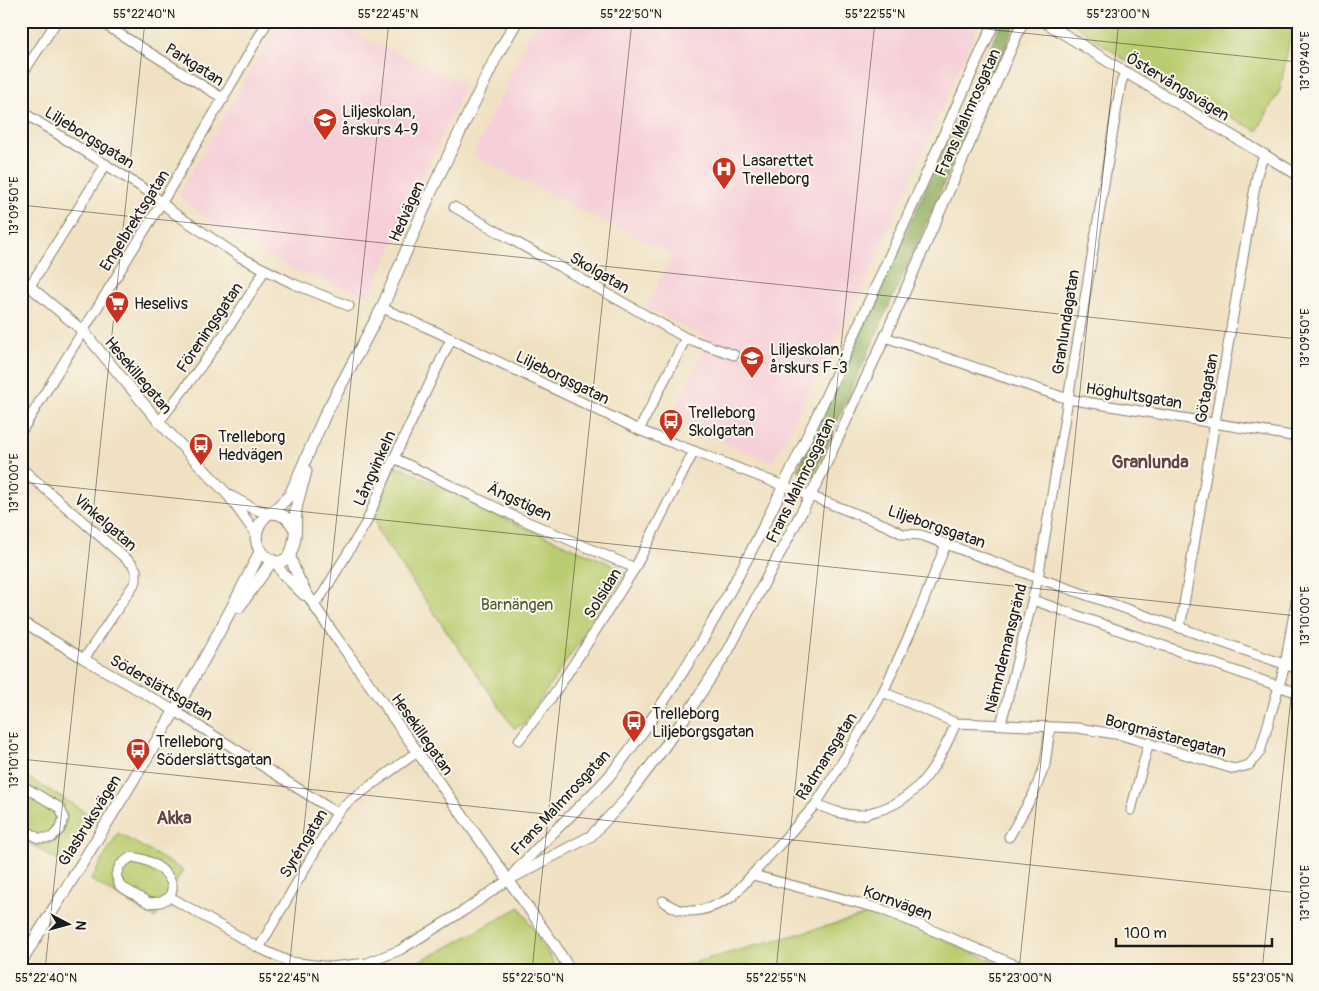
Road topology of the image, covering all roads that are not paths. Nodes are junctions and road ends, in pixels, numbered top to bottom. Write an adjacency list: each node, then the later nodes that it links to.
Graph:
1 (58, 21): 9 (street)
2 (99, 21): 10 (street, Parkgatan)
3 (268, 21): 10 (street, Engelbrektsgatan)
4 (517, 21): 21 (main road, Hedvägen)
5 (995, 21): 37 (street, Frans Malmrosgatan)
6 (1023, 21): 23 (street, Frans Malmrosgatan)
7 (1043, 21): 8 (street, Östervångsvägen)
8 (1125, 72): 12 (street, Östervångsvägen); 27 (street, Granlundagatan)
9 (21, 76)
10 (224, 99): 15 (street, Engelbrektsgatan)
11 (21, 111): 13 (street, Liljeborgsgatan)
12 (1266, 155): 14 (street, Östervångsvägen); 30 (street, Götagatan)
13 (106, 164): 15 (street, Liljeborgsgatan); 19 (street)
14 (1298, 175)
15 (162, 203): 17 (street, Liljeborgsgatan); 22 (street, Engelbrektsgatan)
16 (454, 207): 24 (street, Skolgatan)
17 (264, 271): 20 (street, Liljeborgsgatan); 29 (street, Föreningsgatan)
18 (21, 279): 19 (street, Hesekillegatan)
19 (30, 286): 22 (street, Hesekillegatan)
20 (349, 306)
21 (382, 308): 25 (street, Liljeborgsgatan); 28 (main road, Hedvägen)
22 (83, 331): 29 (street, Hesekillegatan); 32 (street, Engelbrektsgatan)
23 (885, 337): 27 (street, Höghultsgatan); 39 (street, Frans Malmrosgatan)
24 (686, 338): 26 (street, Skolgatan); 31 (street)
25 (451, 339): 31 (street, Liljeborgsgatan); 35 (street, Långvinkeln)
26 (734, 355)
27 (1068, 399): 30 (street, Höghultsgatan); 48 (street, Granlundagatan)
28 (325, 415): 40 (main road, Hedvägen); 41 (main road, Hedvägen)
29 (160, 422): 38 (street, Hesekillegatan)
30 (1215, 423): 33 (street, Höghultsgatan); 53 (street, Götagatan)
31 (639, 430): 34 (street, Liljeborgsgatan)
32 (21, 432)
33 (1298, 437)
34 (694, 451): 37 (street, Liljeborgsgatan); 47 (street, Solsidan)
35 (394, 458): 47 (street, Ängstigen); 51 (street, Långvinkeln)
36 (21, 468): 55 (street, Vinkelgatan)
37 (784, 485): 39 (street, Liljeborgsgatan); 75 (street, Frans Malmrosgatan)
38 (229, 496): 40 (street, Hesekillegatan); 42 (street, Hesekillegatan)
39 (811, 496): 43 (street, Liljeborgsgatan); 75 (street, Frans Malmrosgatan)
40 (271, 513): 41 (main road); 42 (main road, Hedvägen)
41 (294, 528): 45 (main road, Hedvägen)
42 (257, 535): 44 (main road)
43 (946, 544): 48 (street, Liljeborgsgatan); 59 (street, Rådmansgatan)
44 (260, 552): 46 (main road); 54 (main road, Glasbruksvägen)
45 (290, 554): 46 (main road); 51 (street, Hesekillegatan)
46 (274, 562): 51 (street, Hesekillegatan); 54 (main road, Glasbruksvägen)
47 (636, 568): 65 (street, Solsidan)
48 (1038, 578): 50 (street, Nämndemansgränd); 53 (street, Liljeborgsgatan)
49 (1298, 590): 56 (street, Borgmästaregatan)
50 (1033, 600): 58 (street); 63 (street, Nämndemansgränd)
51 (314, 604): 67 (street, Hesekillegatan)
52 (21, 621): 55 (street, Söderslättsgatan)
53 (1180, 628): 56 (street, Liljeborgsgatan)
54 (214, 644): 61 (main road, Glasbruksvägen)
55 (84, 660): 61 (street, Söderslättsgatan)
56 (1285, 665): 57 (street, Liljeborgsgatan); 58 (street, Borgmästaregatan)
57 (1298, 669)
58 (1279, 688): 60 (street); 66 (street, Borgmästaregatan)
59 (883, 692): 62 (street, Borgmästaregatan); 69 (street, Rådmansgatan)
60 (1298, 693)
61 (175, 711): 71 (street, Söderslättsgatan); 79 (main road, Glasbruksvägen)
62 (956, 722): 63 (street, Borgmästaregatan); 69 (street)
63 (1001, 724): 64 (street, Borgmästaregatan)
64 (1050, 728): 66 (street, Borgmästaregatan); 73 (street)
65 (519, 740)
66 (1149, 742): 70 (street)
67 (417, 752): 71 (street, Syréngatan); 75 (street, Hesekillegatan)
68 (21, 785): 72 (street)
69 (816, 804): 74 (street, Rådmansgatan)
70 (1131, 810)
71 (337, 813): 78 (street, Syréngatan)
72 (21, 827)
73 (1009, 837)
74 (753, 875): 77 (street, Rådmansgatan); 81 (street, Kornvägen)
75 (508, 880): 78 (street, Frans Malmrosgatan); 80 (street, Hesekillegatan)
76 (170, 897): 76 (street); 78 (street, Frans Malmrosgatan)
77 (663, 901)
78 (259, 948)
79 (21, 962)
80 (570, 970)
81 (1028, 970)

